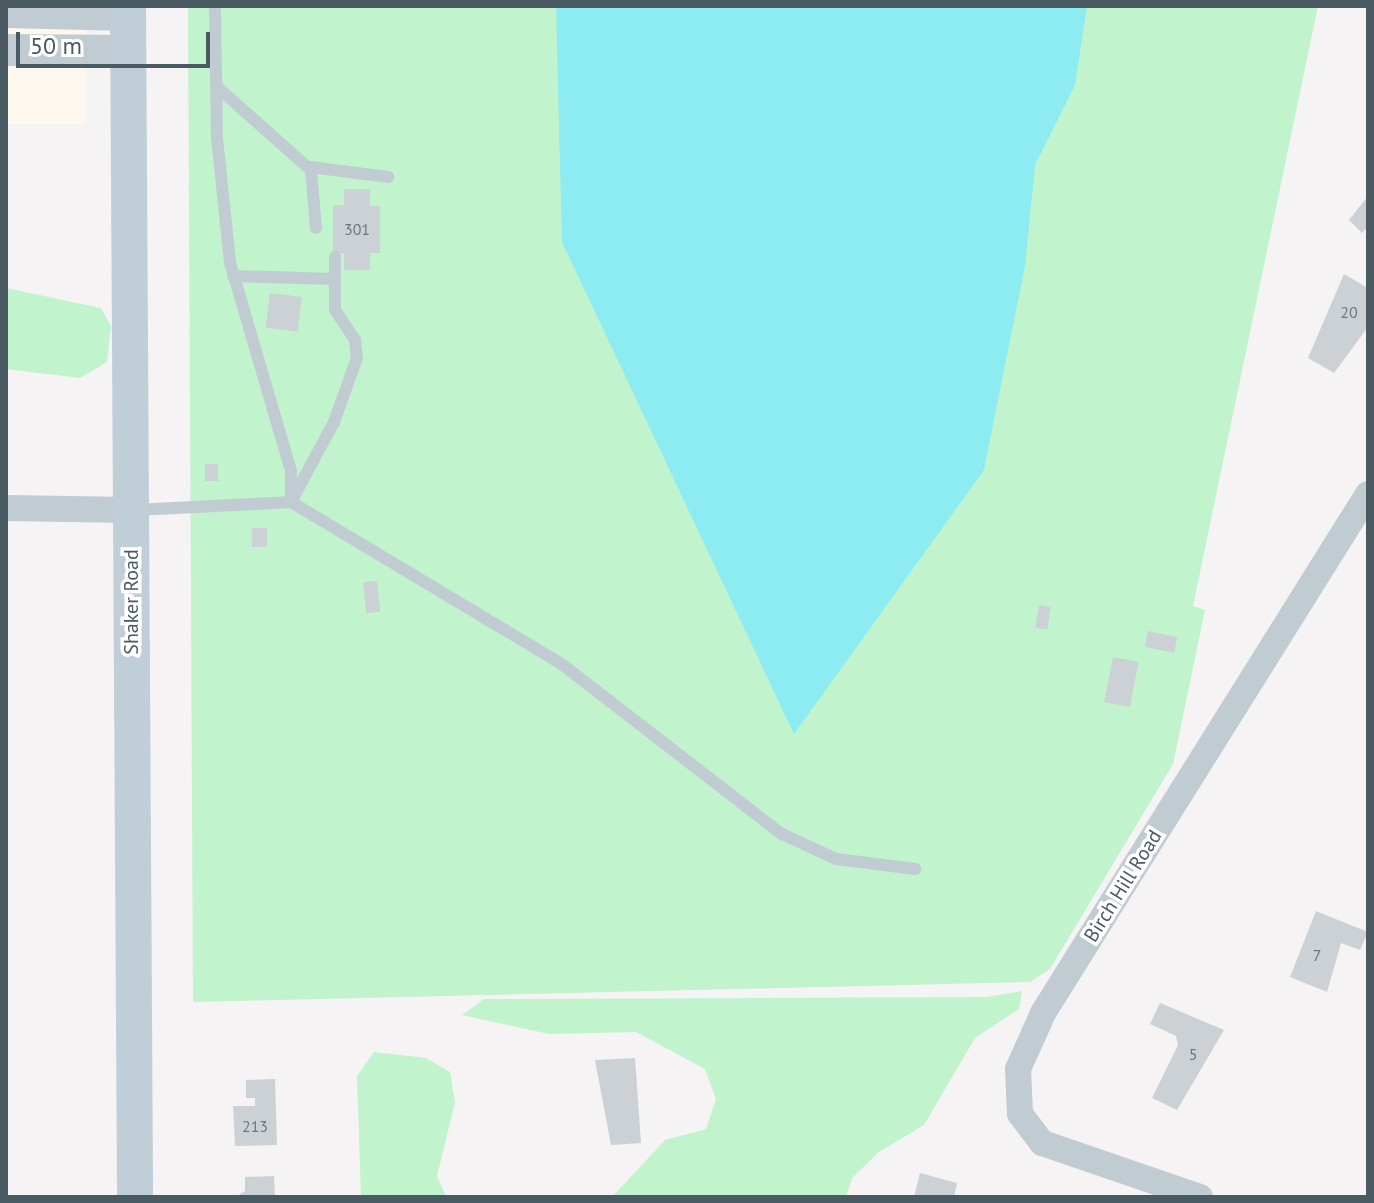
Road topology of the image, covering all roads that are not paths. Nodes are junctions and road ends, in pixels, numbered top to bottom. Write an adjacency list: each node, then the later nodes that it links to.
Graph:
1 (215, 6): 6 (lane)
2 (128, 11): 3 (street); 5 (main road, Shaker Road)
3 (6, 12)
4 (6, 50): 5 (street)
5 (128, 51): 16 (main road, Shaker Road)
6 (216, 86): 7 (lane); 11 (lane)
7 (307, 165): 8 (lane); 9 (lane)
8 (388, 177)
9 (316, 228)
10 (335, 257): 12 (lane)
11 (233, 276): 12 (lane); 14 (lane)
12 (335, 279): 14 (lane)
13 (1368, 494): 19 (street, Birch Hill Road)
14 (291, 502): 16 (lane); 17 (lane)
15 (6, 508): 16 (street)
16 (131, 510): 18 (main road, Shaker Road)
17 (915, 869)
18 (135, 1197)
19 (1200, 1197)

